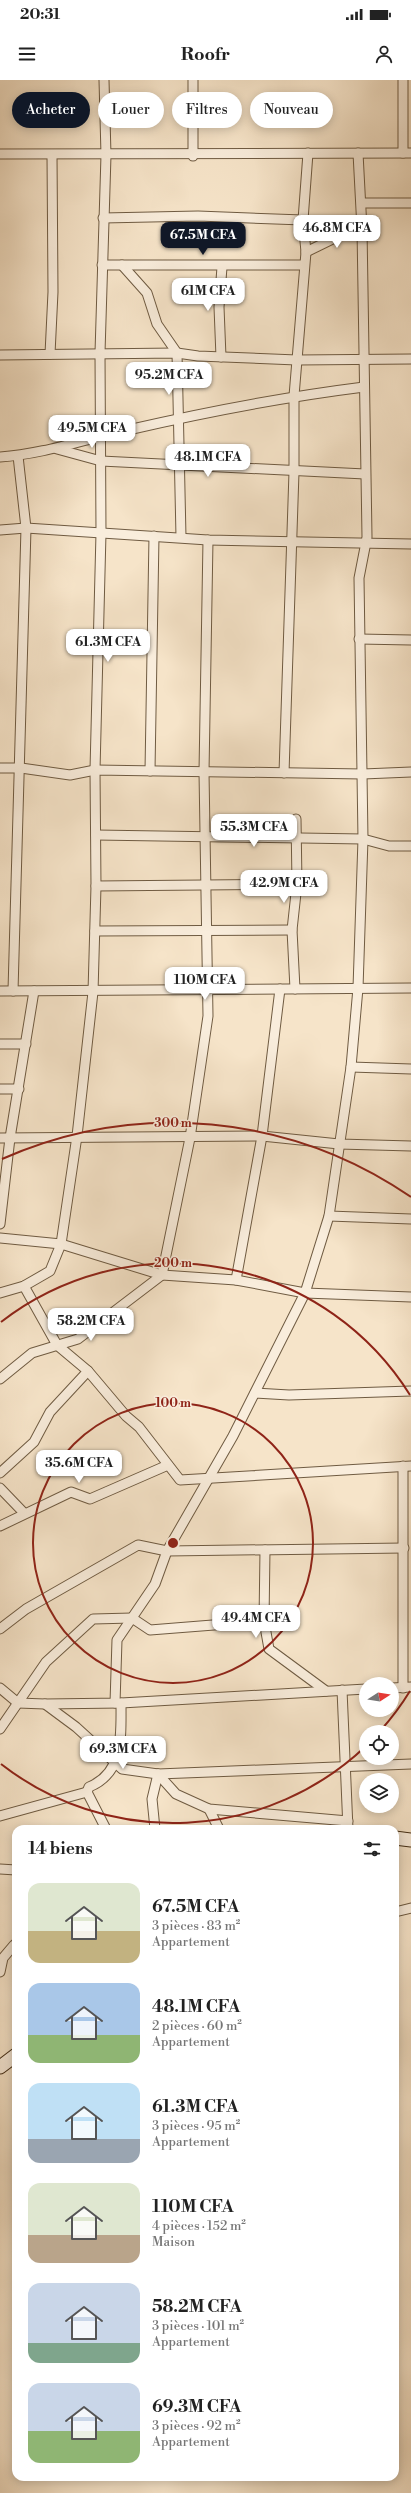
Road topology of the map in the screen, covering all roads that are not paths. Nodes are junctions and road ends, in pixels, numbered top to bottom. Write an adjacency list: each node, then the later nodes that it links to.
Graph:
1 (104, 80): 9 (street)
2 (193, 80): 10 (street)
3 (403, 80): 6 (street)
4 (308, 153): 5 (street); 10 (street); 14 (street)
5 (358, 153): 6 (street); 11 (street)
6 (407, 153)
7 (0, 154): 8 (street)
8 (52, 154): 9 (street); 23 (street)
9 (106, 155): 10 (street); 13 (street)
10 (193, 156)
11 (362, 203): 12 (street); 15 (street)
12 (411, 203)
13 (103, 218): 14 (street); 17 (street)
14 (304, 220): 16 (street)
15 (362, 230): 16 (street); 28 (street)
16 (306, 252): 19 (street)
17 (102, 265): 18 (street); 21 (street)
18 (122, 265): 20 (street); 22 (street)
19 (304, 265): 20 (street); 27 (street)
20 (222, 267): 25 (street)
21 (100, 353): 22 (street); 23 (street); 32 (street)
22 (177, 353): 25 (street); 31 (street)
23 (50, 354): 24 (street)
24 (0, 355)
25 (220, 357): 27 (street)
26 (411, 359): 28 (street)
27 (297, 360): 28 (street); 30 (street)
28 (364, 360): 29 (street)
29 (364, 387): 30 (street); 39 (street)
30 (294, 396): 31 (street); 38 (street)
31 (180, 418): 32 (street); 37 (street)
32 (100, 436): 33 (street); 36 (street)
33 (57, 449): 34 (street); 36 (street)
34 (18, 456): 35 (street); 40 (street)
35 (0, 457)
36 (102, 461): 37 (street); 42 (street)
37 (180, 466): 38 (street); 44 (street)
38 (294, 472): 39 (street); 46 (street)
39 (365, 474): 47 (street)
40 (26, 528): 41 (street); 42 (street); 52 (street)
41 (0, 530)
42 (101, 534): 43 (street); 53 (street)
43 (154, 536): 44 (street); 54 (street)
44 (181, 537): 45 (street)
45 (208, 540): 46 (street); 55 (street)
46 (292, 542): 47 (street); 57 (street)
47 (365, 544): 48 (street); 49 (street)
48 (411, 544)
49 (359, 639): 50 (street); 58 (street)
50 (411, 640)
51 (0, 768): 52 (street)
52 (21, 768): 53 (street); 77 (street)
53 (95, 770): 54 (street); 60 (street)
54 (150, 771): 55 (street)
55 (204, 772): 57 (street); 61 (street)
56 (411, 772): 58 (street)
57 (284, 773): 58 (street)
58 (363, 774): 63 (street)
59 (296, 819): 62 (street)
60 (96, 835): 61 (street); 67 (street)
61 (205, 837): 62 (street); 66 (street)
62 (295, 838): 63 (street); 65 (street)
63 (363, 839): 64 (street); 71 (street)
64 (411, 846)
65 (297, 884): 66 (street); 69 (street)
66 (206, 885): 67 (street); 68 (street)
67 (96, 886): 70 (street)
68 (207, 930): 69 (street); 70 (street); 75 (street)
69 (292, 930): 74 (street)
70 (95, 931): 79 (street)
71 (358, 988): 72 (street); 74 (street); 82 (street)
72 (411, 988)
73 (280, 989): 74 (street); 75 (street); 87 (street)
74 (295, 989)
75 (207, 990): 79 (street); 90 (street)
76 (0, 991): 77 (street)
77 (13, 991): 78 (street)
78 (34, 991): 79 (street); 81 (street)
79 (93, 992): 86 (street)
80 (0, 1044): 81 (street)
81 (26, 1044): 85 (street)
82 (351, 1067): 83 (street); 91 (street)
83 (411, 1069)
84 (0, 1089): 85 (street)
85 (19, 1089): 89 (street)
86 (77, 1136): 89 (street); 90 (street); 97 (street)
87 (262, 1136): 90 (street); 91 (street); 99 (street)
88 (0, 1138): 89 (street)
89 (10, 1138): 95 (street)
90 (190, 1138): 98 (street)
91 (339, 1144): 92 (street); 93 (street)
92 (411, 1146)
93 (329, 1216): 94 (street); 102 (street)
94 (411, 1219)
95 (0, 1224)
96 (0, 1238): 97 (street)
97 (61, 1244): 98 (street); 100 (street)
98 (162, 1275): 99 (street); 104 (street)
99 (236, 1280): 102 (street)
100 (24, 1286): 101 (street); 104 (street)
101 (0, 1293)
102 (305, 1293): 103 (street); 108 (street)
103 (411, 1297)
104 (57, 1345): 105 (street); 106 (street)
105 (88, 1371): 109 (street); 111 (street)
106 (0, 1379)
107 (411, 1391): 108 (street)
108 (255, 1393): 112 (street)
109 (168, 1465): 112 (street); 114 (street)
110 (407, 1466): 112 (street); 116 (street)
111 (0, 1473)
112 (209, 1477): 118 (street)
113 (0, 1488): 114 (street)
114 (24, 1514): 115 (street)
115 (0, 1526)
116 (404, 1548): 117 (street); 123 (street)
117 (265, 1550): 118 (street); 120 (street)
118 (167, 1551): 119 (street); 121 (street)
119 (132, 1618): 120 (street); 127 (street); 129 (street)
120 (264, 1621): 126 (street)
121 (1, 1627)
122 (0, 1688): 127 (street)
123 (407, 1688)
124 (359, 1689): 125 (street)
125 (342, 1690): 126 (street); 133 (street)
126 (326, 1691): 129 (street)
127 (18, 1703): 128 (street); 130 (street)
128 (44, 1704): 129 (street); 131 (street)
129 (118, 1704): 131 (street)
130 (0, 1729)
131 (116, 1762): 134 (street); 135 (street)
132 (411, 1764): 133 (street)
133 (347, 1768): 134 (street); 141 (street)
134 (158, 1774): 136 (street); 139 (street)
135 (87, 1792): 137 (street); 138 (street)
136 (209, 1809): 140 (street); 141 (street)
137 (0, 1816)
138 (104, 1825)
139 (155, 1825)
140 (217, 1825)
141 (348, 1825)
142 (0, 1868): 143 (street)
143 (12, 1870)
144 (411, 1908): 145 (street)
145 (399, 1911)
146 (12, 1947): 147 (street)
147 (0, 1972)
148 (12, 2058): 149 (street)
149 (0, 2067)

